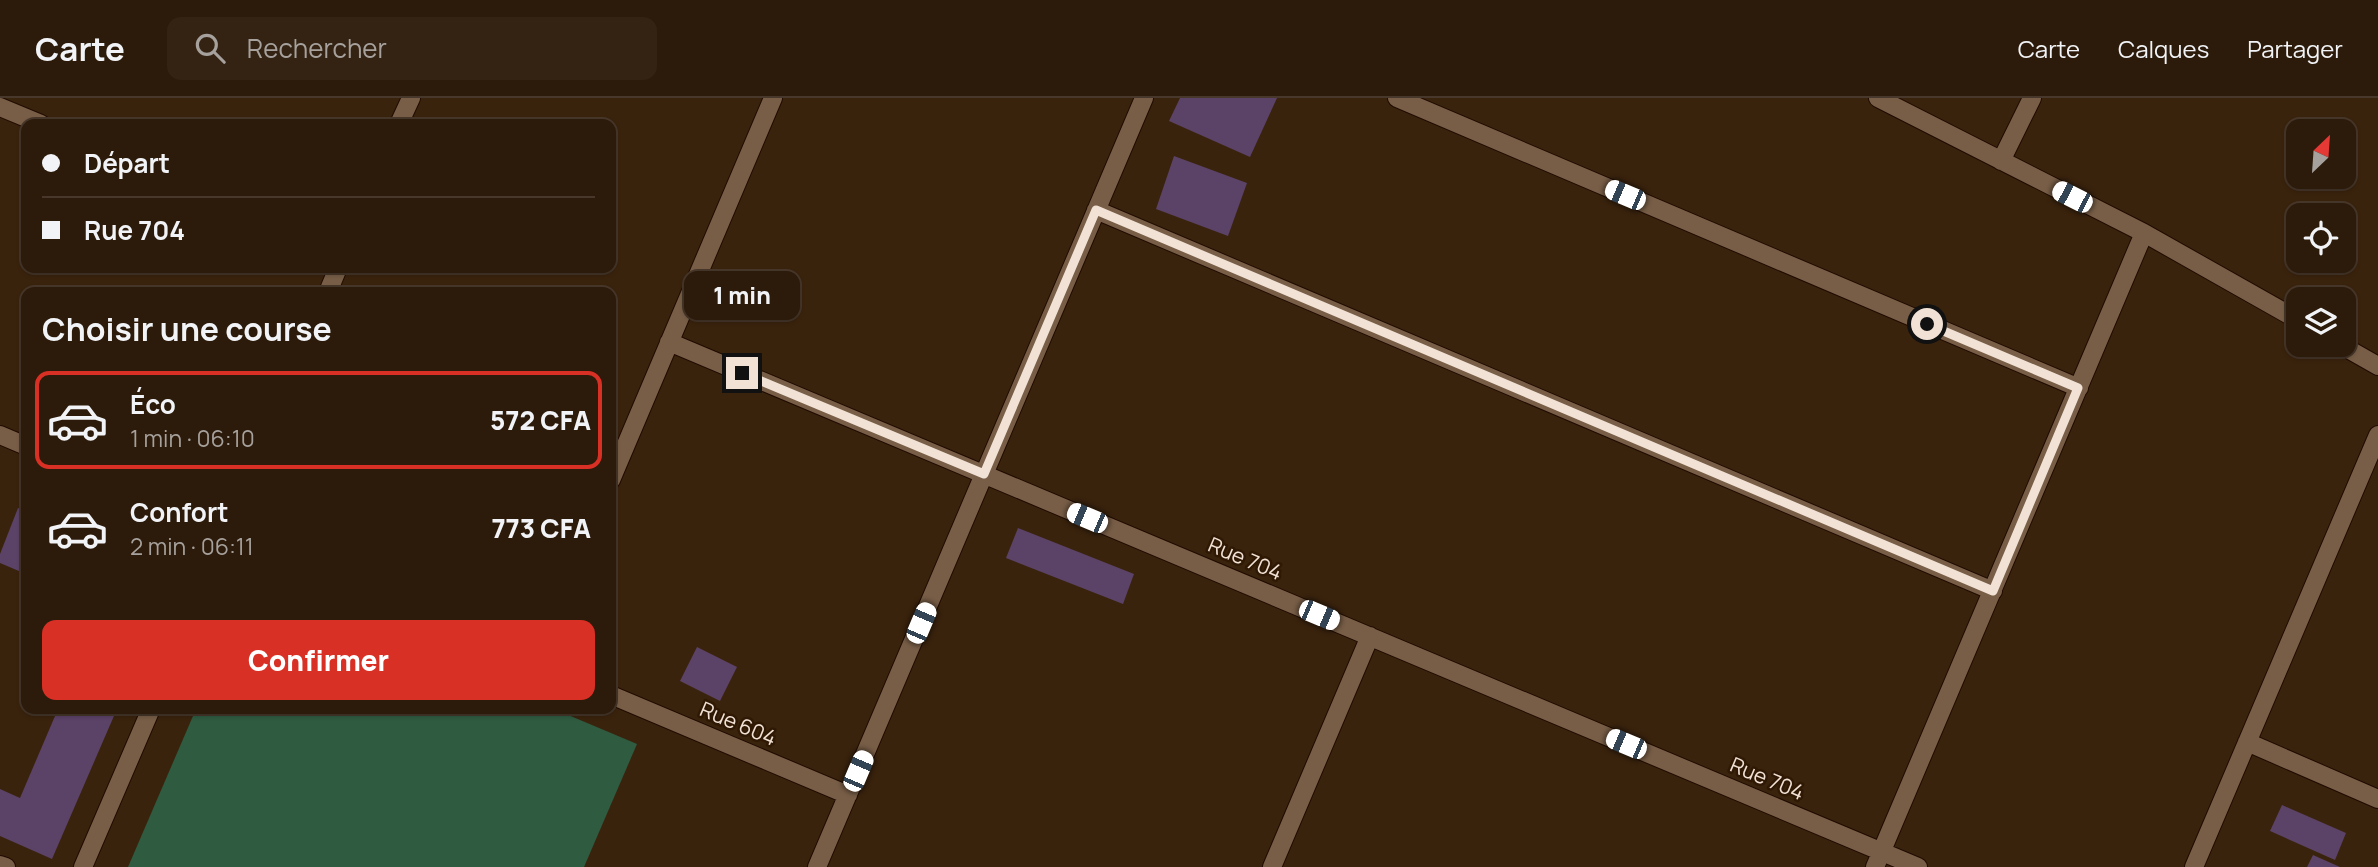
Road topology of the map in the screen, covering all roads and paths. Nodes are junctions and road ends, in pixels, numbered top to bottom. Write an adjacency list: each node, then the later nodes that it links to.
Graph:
1 (411, 98): 9 (street)
2 (773, 98): 14 (street)
3 (1144, 98): 11 (street)
4 (1397, 98): 17 (street)
5 (1878, 98): 10 (street)
6 (2032, 98): 10 (street)
7 (0, 107): 8 (street)
8 (29, 119)
9 (401, 119)
10 (2001, 160): 12 (street)
11 (1096, 210): 22 (street); 23 (street)
12 (2144, 233): 13 (street); 17 (street)
13 (2286, 313)
14 (669, 342): 21 (street); 22 (street, Rue 704)
15 (2356, 354): 16 (street)
16 (2378, 366)
17 (2078, 388): 23 (street)
18 (0, 435): 20 (street)
19 (2378, 435): 27 (street)
20 (21, 444)
21 (616, 468)
22 (984, 474): 24 (street, Rue 704); 28 (street)
23 (1993, 591): 30 (street)
24 (1370, 636): 30 (street, Rue 704); 35 (street)
25 (616, 697): 28 (street, Rue 604)
26 (149, 714): 33 (street)
27 (2247, 742): 29 (street); 37 (street)
28 (848, 795): 34 (street)
29 (2378, 799)
30 (1878, 859): 36 (street, Rue 704)
31 (0, 864): 32 (street)
32 (6, 867)
33 (83, 867)
34 (817, 867)
35 (1272, 867)
36 (1918, 867)
37 (2194, 867)

